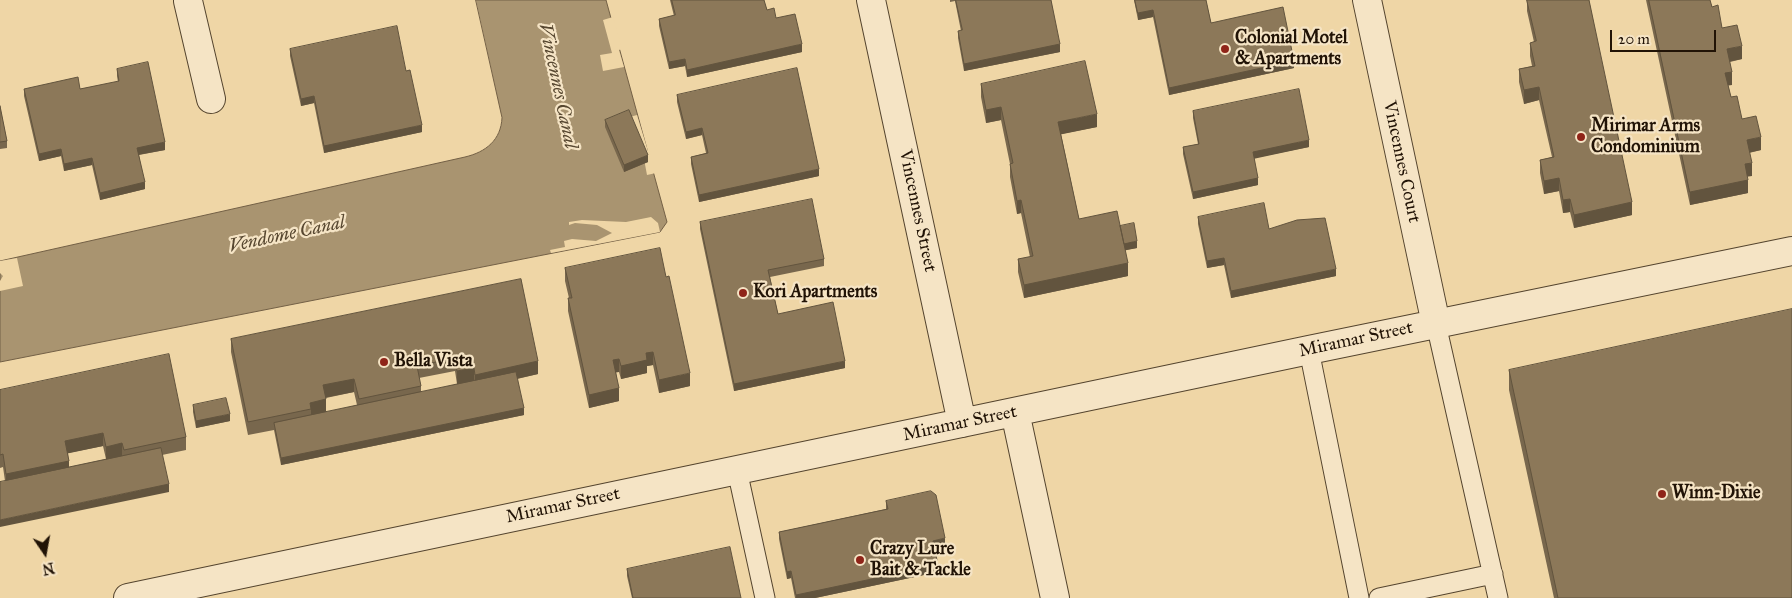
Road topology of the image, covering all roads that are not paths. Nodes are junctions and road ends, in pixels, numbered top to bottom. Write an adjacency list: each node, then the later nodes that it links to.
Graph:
1 (181, 0): 4 (street)
2 (871, 0): 9 (street, Vincennes Street)
3 (1367, 0): 6 (street, Vincennes Court)
4 (212, 99)
5 (1792, 251): 6 (street, Miramar Street)
6 (1436, 324): 7 (street, Miramar Street); 11 (lane)
7 (1309, 350): 8 (street, Miramar Street); 15 (lane)
8 (1015, 412): 9 (street, Miramar Street); 14 (street)
9 (962, 423): 10 (street, Miramar Street)
10 (737, 470): 12 (street, Miramar Street); 13 (lane)
11 (1493, 574): 16 (lane); 17 (lane)
12 (128, 598)
13 (765, 598)
14 (1055, 598)
15 (1359, 598)
16 (1379, 598)
17 (1498, 598)

